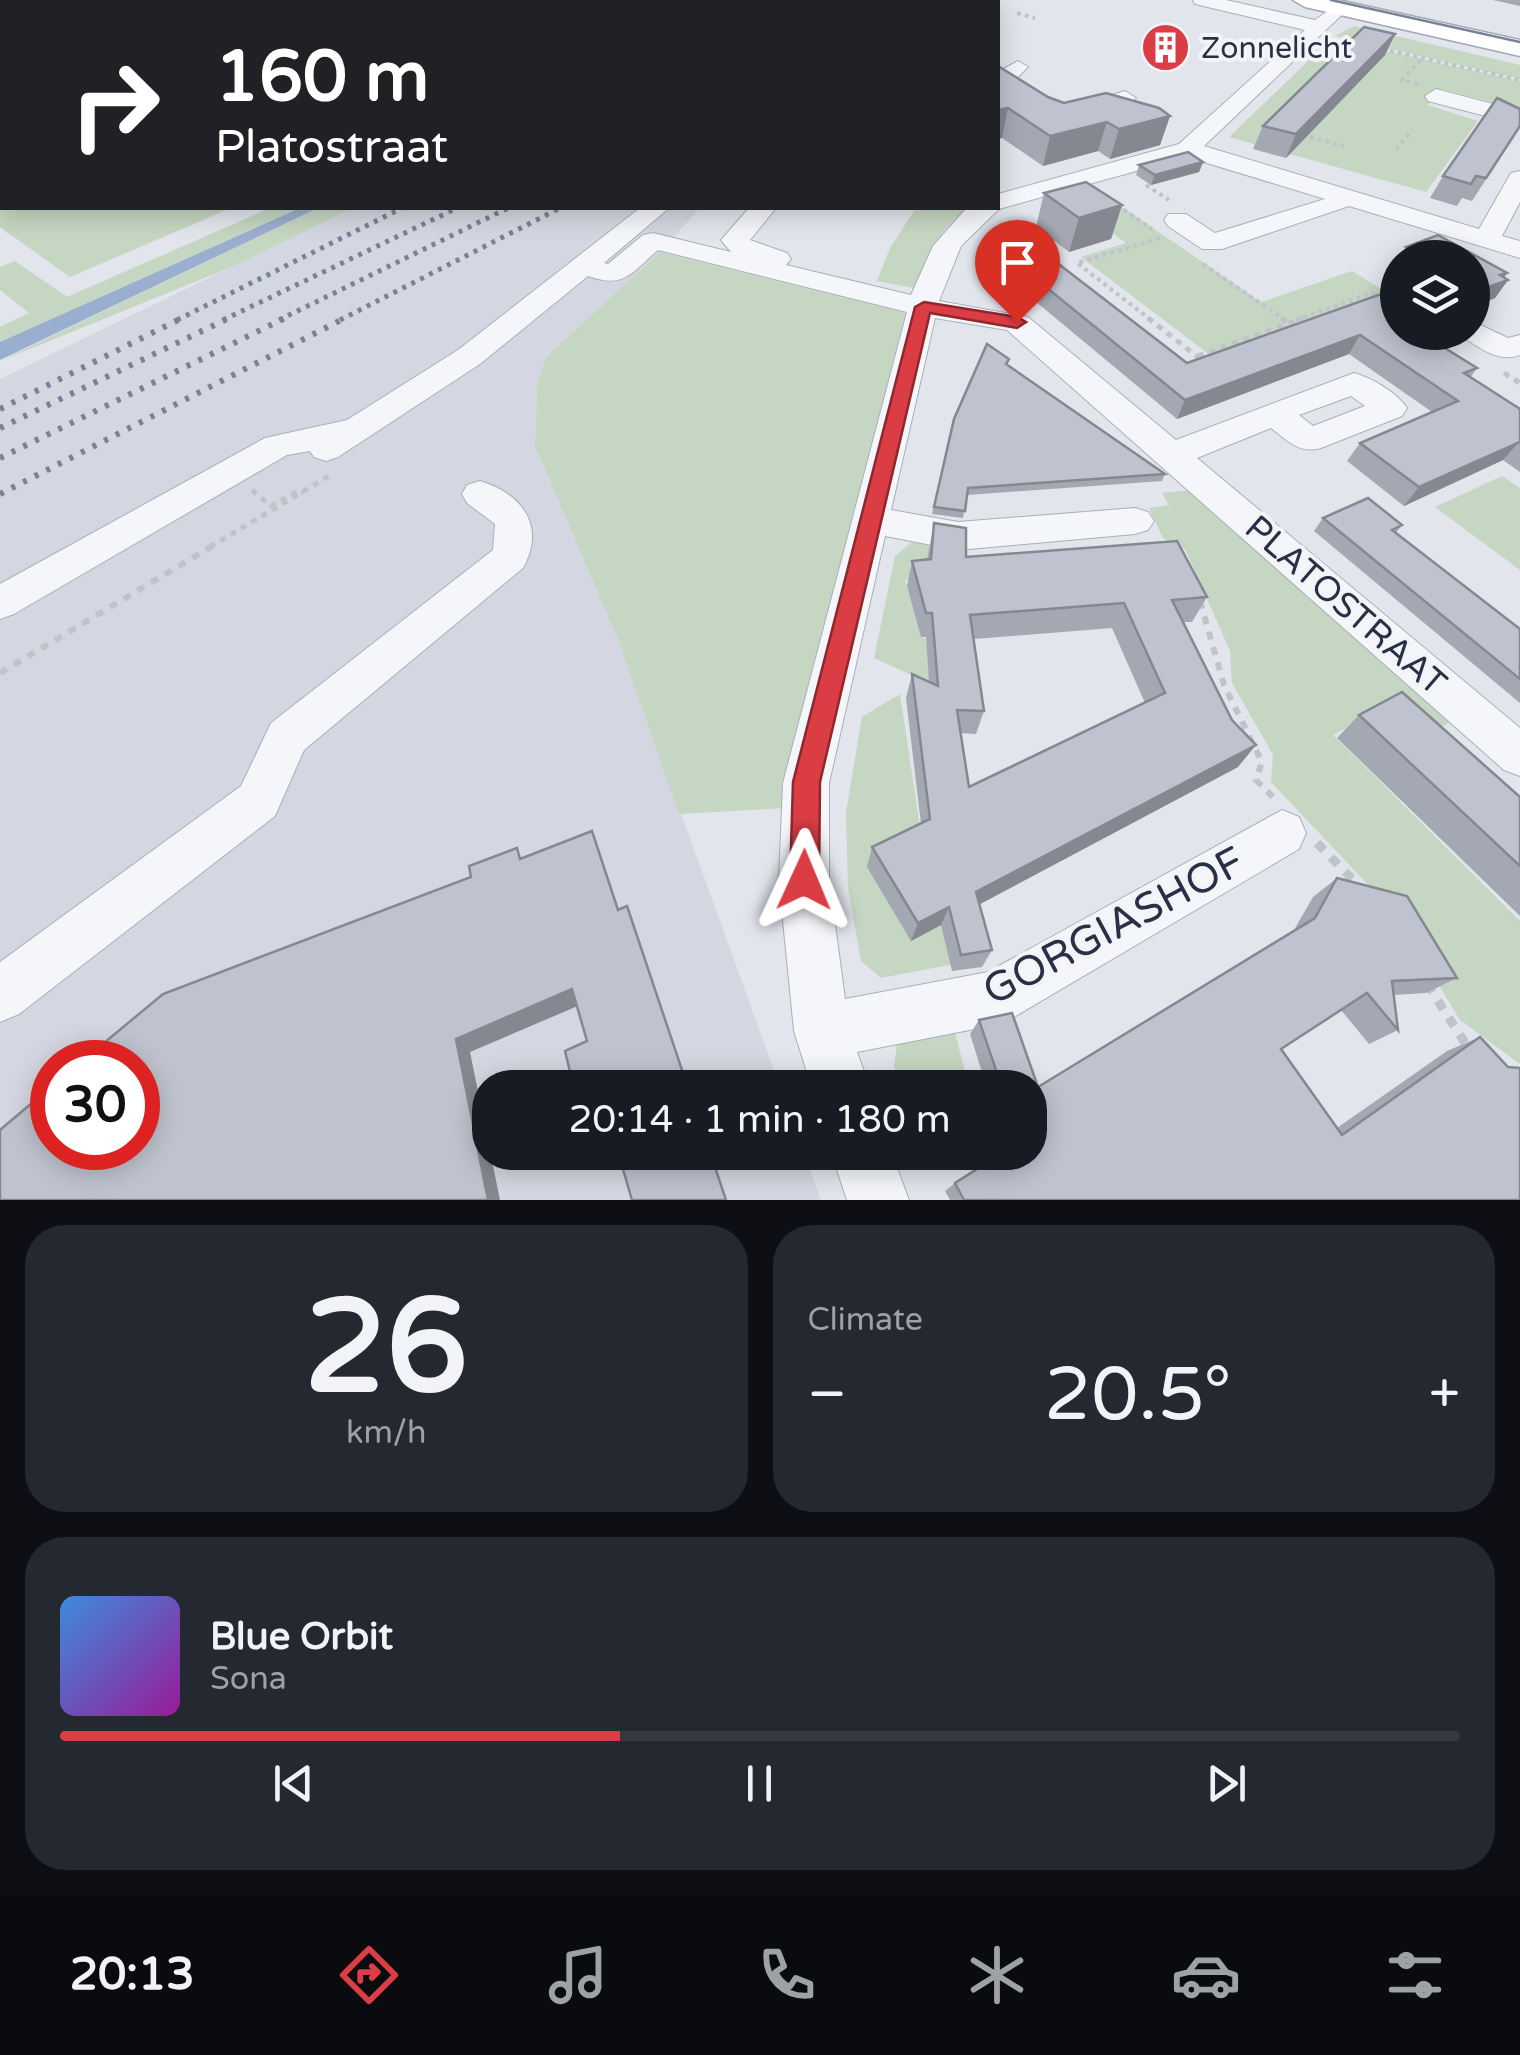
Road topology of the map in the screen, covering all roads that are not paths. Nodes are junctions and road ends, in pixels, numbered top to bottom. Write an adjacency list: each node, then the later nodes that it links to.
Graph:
1 (1202, 0): 5 (street)
2 (1305, 0): 4 (main road)
3 (1370, 0): 6 (main road)
4 (1340, 8): 5 (street); 7 (main road)
5 (1315, 30): 12 (street)
6 (1520, 32)
7 (1520, 48)
8 (1018, 67): 10 (street)
9 (1436, 96): 11 (street)
10 (1125, 98)
11 (1520, 118)
12 (1187, 149): 14 (street); 15 (street)
13 (1520, 178): 20 (street)
14 (1346, 197): 19 (street); 20 (street)
15 (1000, 201)
16 (654, 210): 23 (street)
17 (761, 210): 24 (street)
18 (983, 210): 24 (street)
19 (1170, 228)
20 (1486, 240)
21 (1490, 241): 22 (street)
22 (1520, 250)
23 (585, 266): 24 (street); 28 (street)
24 (924, 302): 29 (street, PLATOSTRAAT); 32 (street)
25 (1490, 341): 26 (street)
26 (1520, 344)
27 (1274, 414): 29 (street)
28 (361, 428): 30 (street); 34 (street)
29 (1172, 455): 35 (street, PLATOSTRAAT)
30 (329, 462)
31 (480, 494): 37 (street)
32 (870, 520): 33 (street); 38 (street)
33 (1135, 521)
34 (0, 603)
35 (1520, 756)
36 (1290, 824): 38 (street, GORGIASHOF)
37 (0, 995)
38 (822, 1030): 39 (street)
39 (834, 1070)
40 (868, 1170): 41 (street)
41 (878, 1200)

